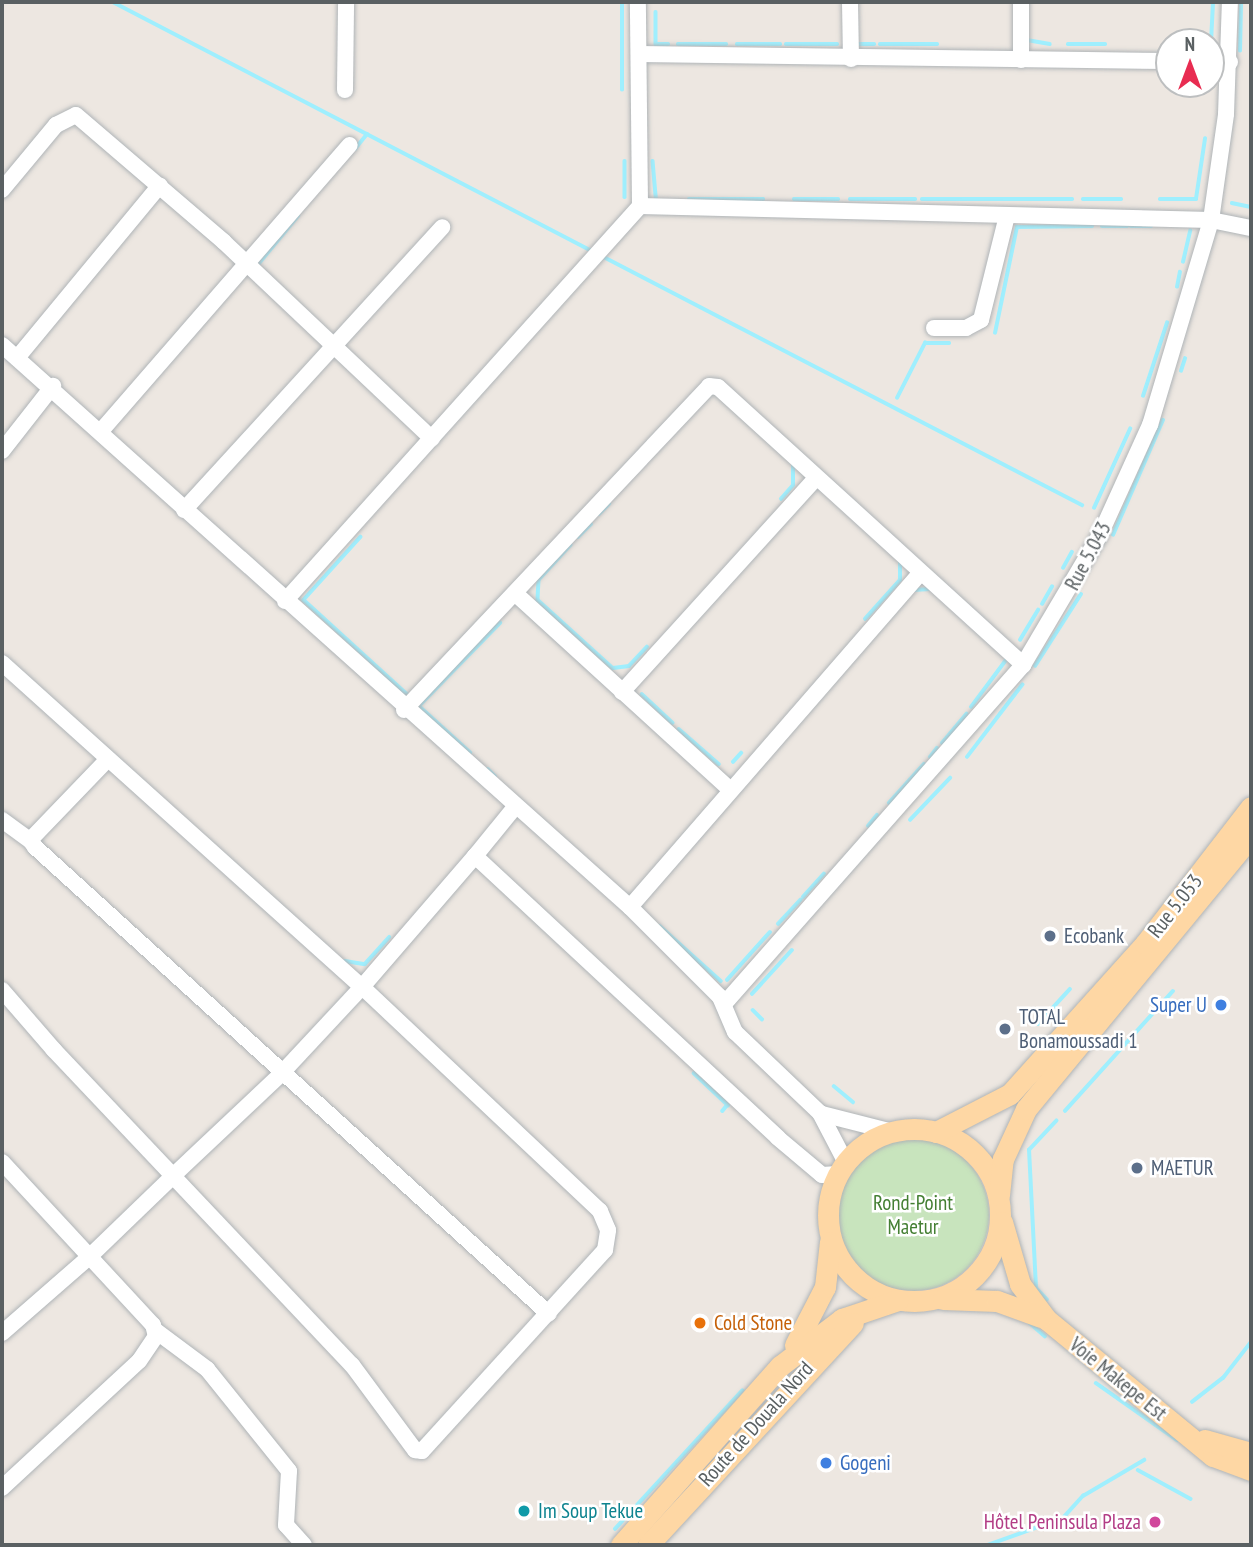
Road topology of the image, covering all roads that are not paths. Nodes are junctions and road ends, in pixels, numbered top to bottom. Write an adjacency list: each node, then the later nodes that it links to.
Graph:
1 (346, 2): 12 (street)
2 (638, 2): 6 (street)
3 (850, 2): 7 (street)
4 (1021, 2): 8 (street)
5 (1230, 2): 11 (street, Rue 5.043)
6 (639, 54): 7 (street); 16 (street)
7 (851, 59): 8 (street)
8 (1021, 60): 9 (street)
9 (1155, 61)
10 (1225, 62): 11 (street)
11 (1230, 62): 18 (street, Rue 5.043)
12 (345, 90)
13 (350, 145): 21 (street)
14 (160, 185): 15 (street); 21 (street); 25 (street)
15 (2, 190)
16 (640, 206): 17 (street); 28 (street)
17 (1007, 216): 18 (street); 22 (street)
18 (1210, 220): 20 (street); 36 (street, Rue 5.043)
19 (442, 227): 24 (street)
20 (1251, 228)
21 (245, 264): 24 (street); 27 (street)
22 (934, 328)
23 (2, 345): 25 (street)
24 (337, 347): 28 (street); 31 (street)
25 (17, 358): 26 (street)
26 (53, 386): 27 (street); 29 (street)
27 (101, 431): 31 (street)
28 (432, 439): 34 (street)
29 (2, 452)
30 (814, 480): 32 (street); 33 (street); 37 (street)
31 (184, 510): 34 (street)
32 (918, 576): 36 (street); 40 (street)
33 (517, 595): 37 (street); 38 (street)
34 (285, 601): 38 (street)
35 (2, 663): 39 (street)
36 (1023, 665): 50 (street, Rue 5.043)
37 (622, 692): 40 (street)
38 (404, 710): 41 (street)
39 (108, 759): 45 (street); 48 (street)
40 (728, 788): 47 (street)
41 (515, 807): 46 (street); 47 (street)
42 (1251, 807): 54 (main road, Rue 5.053)
43 (2, 820): 45 (street)
44 (1251, 835): 58 (main road, Rue 5.053)
45 (30, 840): 51 (street)
46 (475, 856): 48 (street); 56 (street)
47 (630, 907): 50 (street)
48 (362, 987): 51 (street); 64 (street)
49 (2, 990): 57 (street)
50 (724, 1003): 52 (street)
51 (280, 1075): 57 (street); 64 (street)
52 (820, 1113): 53 (street); 56 (street)
53 (893, 1132): 54 (main road); 56 (main road)
54 (936, 1132): 58 (main road)
55 (2, 1162): 60 (street)
56 (842, 1169): 59 (main road)
57 (173, 1176): 60 (street); 64 (street)
58 (1000, 1208): 62 (main road); 65 (main road)
59 (830, 1233): 61 (main road); 68 (main road)
60 (88, 1258): 66 (street); 67 (street)
61 (898, 1300): 62 (main road); 63 (main road)
62 (930, 1300): 65 (main road)
63 (869, 1308): 68 (main road); 75 (main road, Route de Douala Nord)
64 (549, 1314)
65 (1046, 1319): 69 (main road, Voie Makepe Est)
66 (156, 1331): 72 (street); 73 (street)
67 (2, 1333)
68 (780, 1366): 74 (main road, Route de Douala Nord)
69 (1192, 1438): 70 (main road, Voie Makepe Est); 71 (main road, Voie Makepe Est)
70 (1251, 1453)
71 (1251, 1470)
72 (2, 1488)
73 (304, 1545)
74 (621, 1545)
75 (648, 1545)

